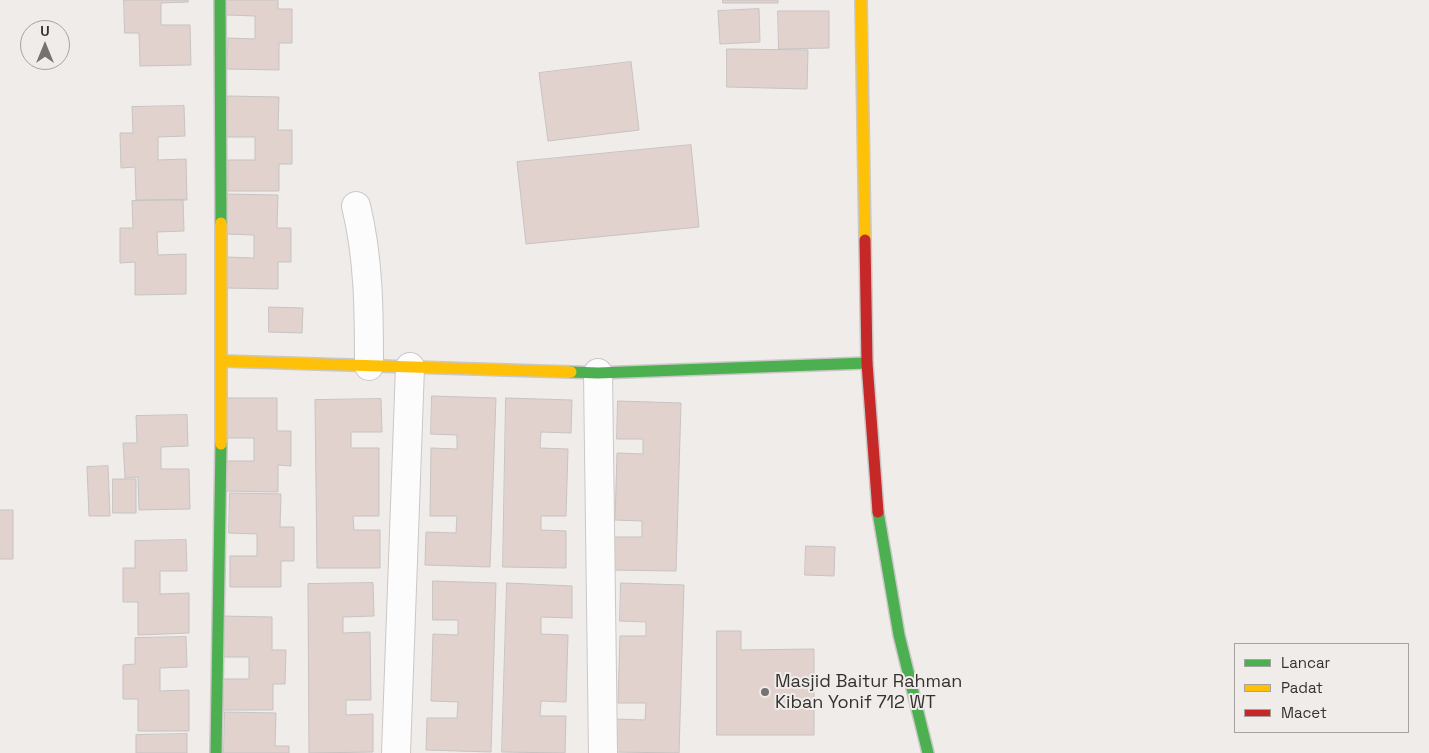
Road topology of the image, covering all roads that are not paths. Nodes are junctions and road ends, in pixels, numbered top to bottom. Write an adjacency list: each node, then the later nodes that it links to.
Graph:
1 (220, 0): 4 (street)
2 (861, 0): 5 (street)
3 (356, 206): 6 (street)
4 (222, 361): 6 (street); 9 (street)
5 (867, 362): 8 (street); 12 (street)
6 (369, 366): 7 (street)
7 (410, 367): 8 (street); 10 (street)
8 (598, 373): 11 (street)
9 (216, 753)
10 (396, 753)
11 (604, 753)
12 (928, 753)

